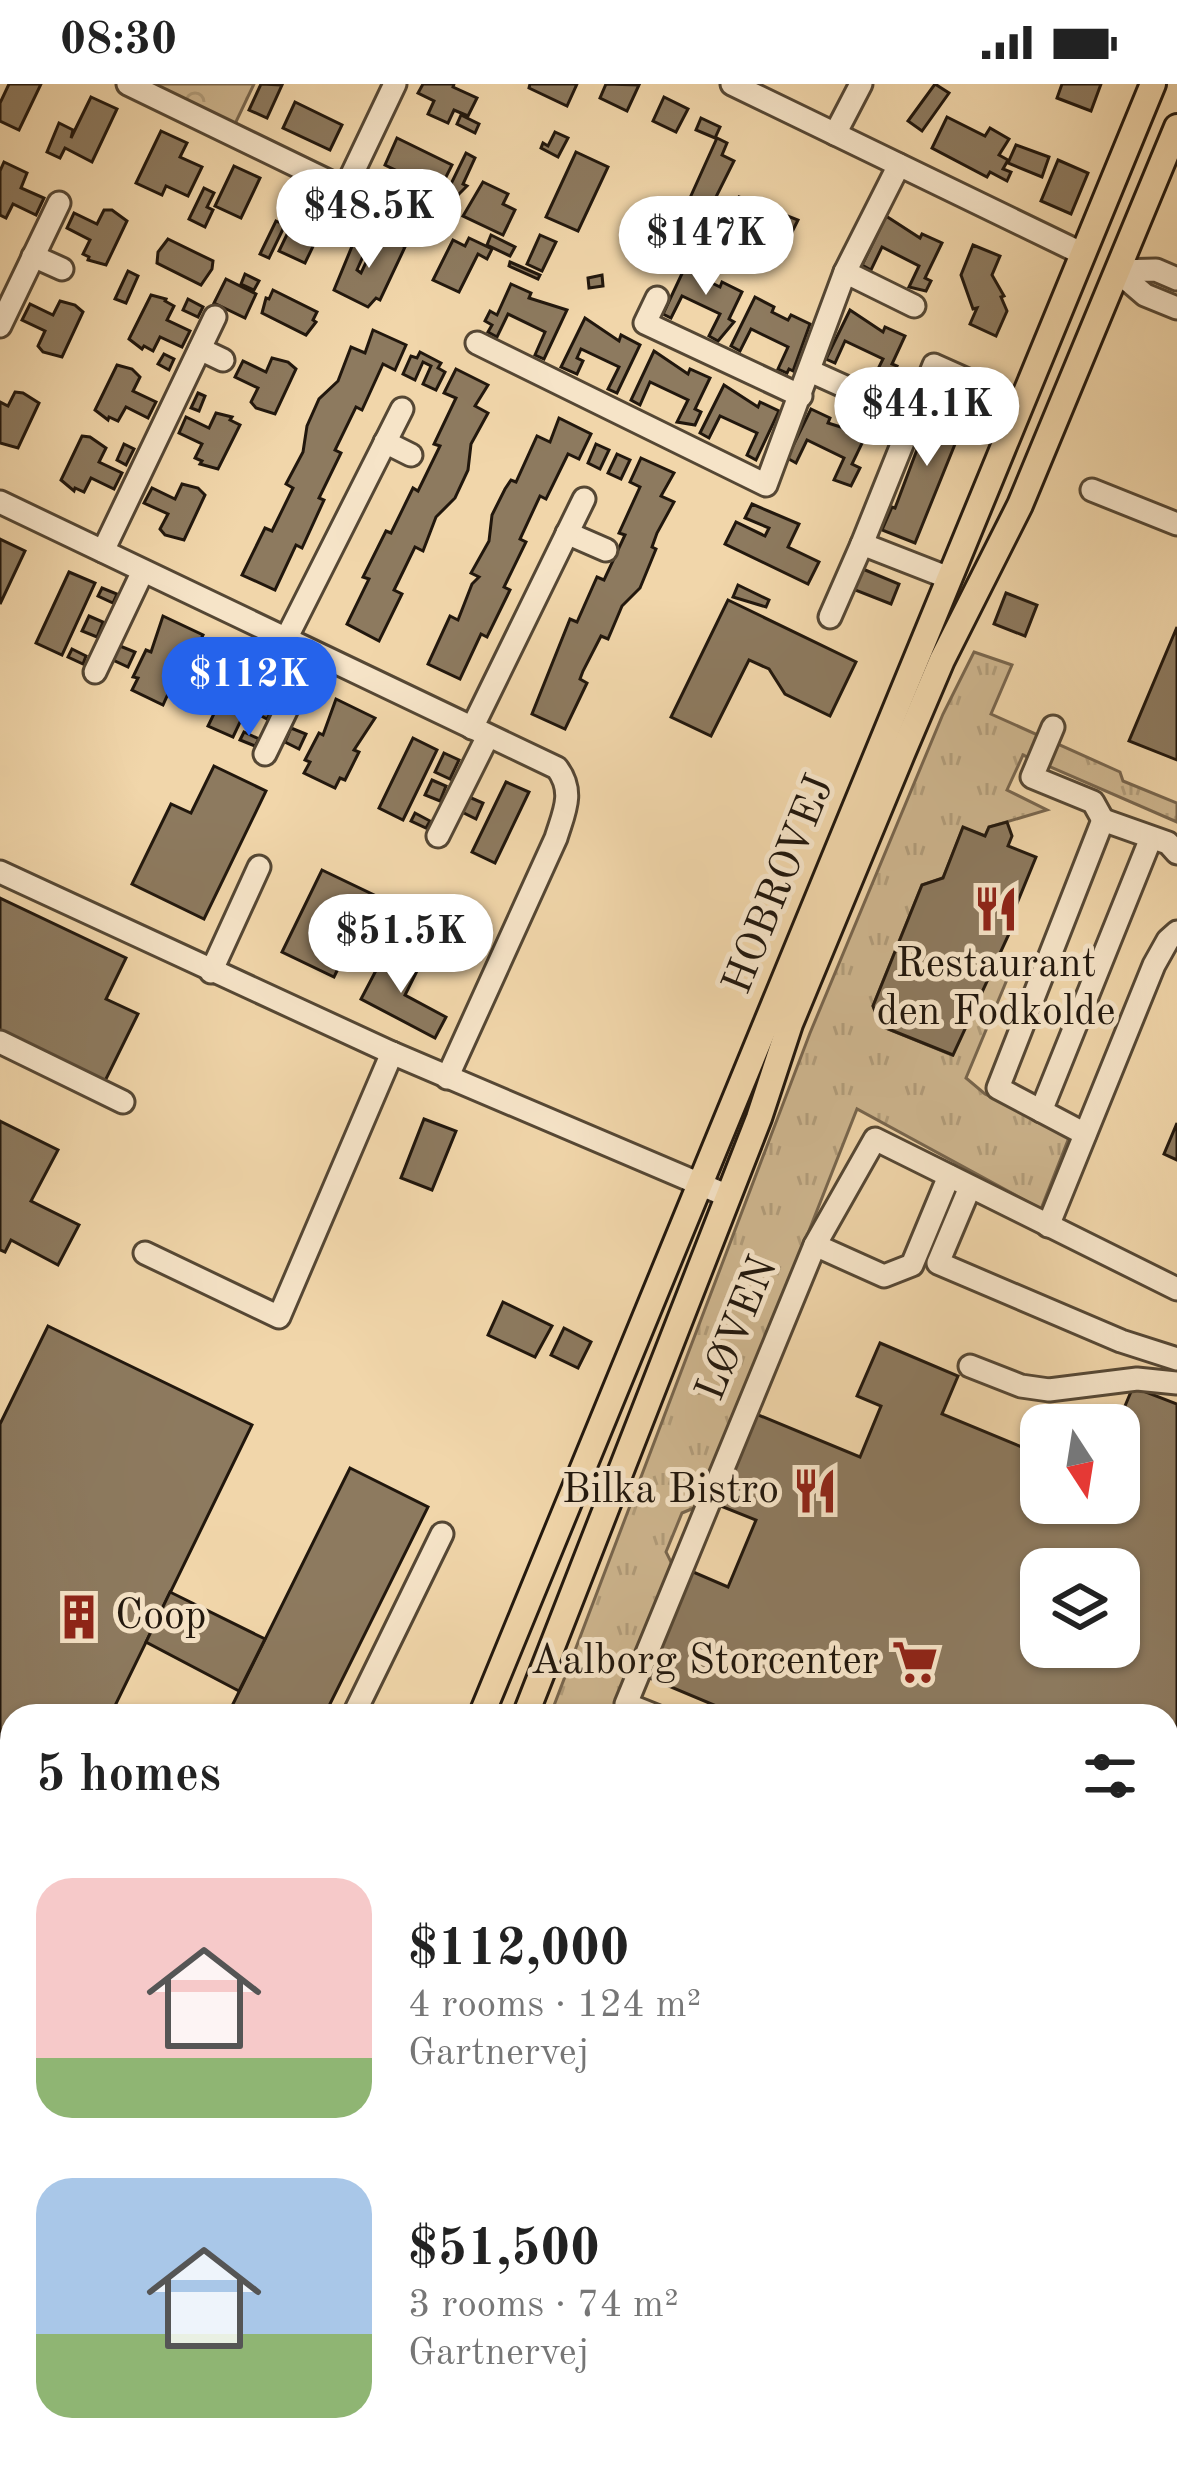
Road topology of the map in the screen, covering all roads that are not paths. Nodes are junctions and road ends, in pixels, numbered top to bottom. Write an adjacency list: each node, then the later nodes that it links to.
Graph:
1 (128, 84): 9 (street)
2 (395, 84): 9 (street)
3 (732, 84): 7 (street)
4 (862, 84): 7 (street)
5 (1153, 84): 12 (main road, HOBROVEJ)
6 (1177, 127): 16 (main road, HOBROVEJ)
7 (835, 134): 8 (street)
8 (899, 165): 12 (street); 15 (street)
9 (345, 189): 11 (street)
10 (59, 203): 13 (street)
11 (436, 211)
12 (1083, 254): 16 (main road); 42 (main road, HOBROVEJ)
13 (34, 256): 14 (street); 22 (street)
14 (62, 269)
15 (845, 272): 19 (street); 26 (street)
16 (1117, 272): 17 (street); 20 (street); 67 (main road, HOBROVEJ)
17 (1177, 279)
18 (657, 298): 28 (street)
19 (914, 305)
20 (1177, 308)
21 (215, 317): 24 (street)
22 (0, 326)
23 (477, 343): 28 (street)
24 (200, 349): 25 (street); 40 (street)
25 (223, 360)
26 (810, 371): 28 (street); 29 (street)
27 (981, 386): 38 (street)
28 (801, 396)
29 (872, 399)
30 (401, 409): 31 (street)
31 (385, 442): 32 (street); 44 (street)
32 (410, 455)
33 (1092, 490): 36 (street)
34 (584, 499): 37 (street)
35 (0, 502): 40 (street)
36 (1177, 524)
37 (567, 533): 39 (street); 48 (street)
38 (862, 544): 42 (street); 43 (street)
39 (606, 550)
40 (103, 551): 41 (street)
41 (143, 571): 44 (street); 46 (street)
42 (949, 578): 65 (main road, HOBROVEJ)
43 (830, 617)
44 (286, 639): 45 (street)
45 (314, 652): 48 (street); 49 (street)
46 (94, 672)
47 (1053, 727): 50 (street)
48 (480, 732): 51 (street); 60 (street)
49 (265, 754)
50 (1103, 820): 52 (street); 62 (street)
51 (438, 836)
52 (1151, 838): 53 (street); 62 (street)
53 (1177, 853)
54 (259, 867): 57 (street)
55 (0, 872): 57 (street)
56 (1177, 932): 63 (street)
57 (211, 972): 59 (street)
58 (0, 1042): 61 (street)
59 (392, 1053): 60 (street); 70 (street)
60 (447, 1078): 65 (street)
61 (123, 1102)
62 (1041, 1111): 63 (street)
63 (1085, 1134): 68 (street)
64 (949, 1176): 66 (street, LØVEN); 69 (street); 69 (street, LØVEN)
65 (700, 1183): 67 (street); 77 (main road, HOBROVEJ)
66 (970, 1187): 68 (street, LØVEN); 72 (street)
67 (728, 1196): 78 (main road, HOBROVEJ)
68 (1048, 1226): 71 (street, LØVEN)
69 (815, 1245): 79 (street, LØVEN)
70 (146, 1253)
71 (1177, 1289)
72 (1177, 1359)
73 (970, 1366): 74 (street)
74 (1177, 1383)
75 (442, 1534): 76 (street)
76 (359, 1704)
77 (486, 1704)
78 (530, 1704)
79 (626, 1704)

